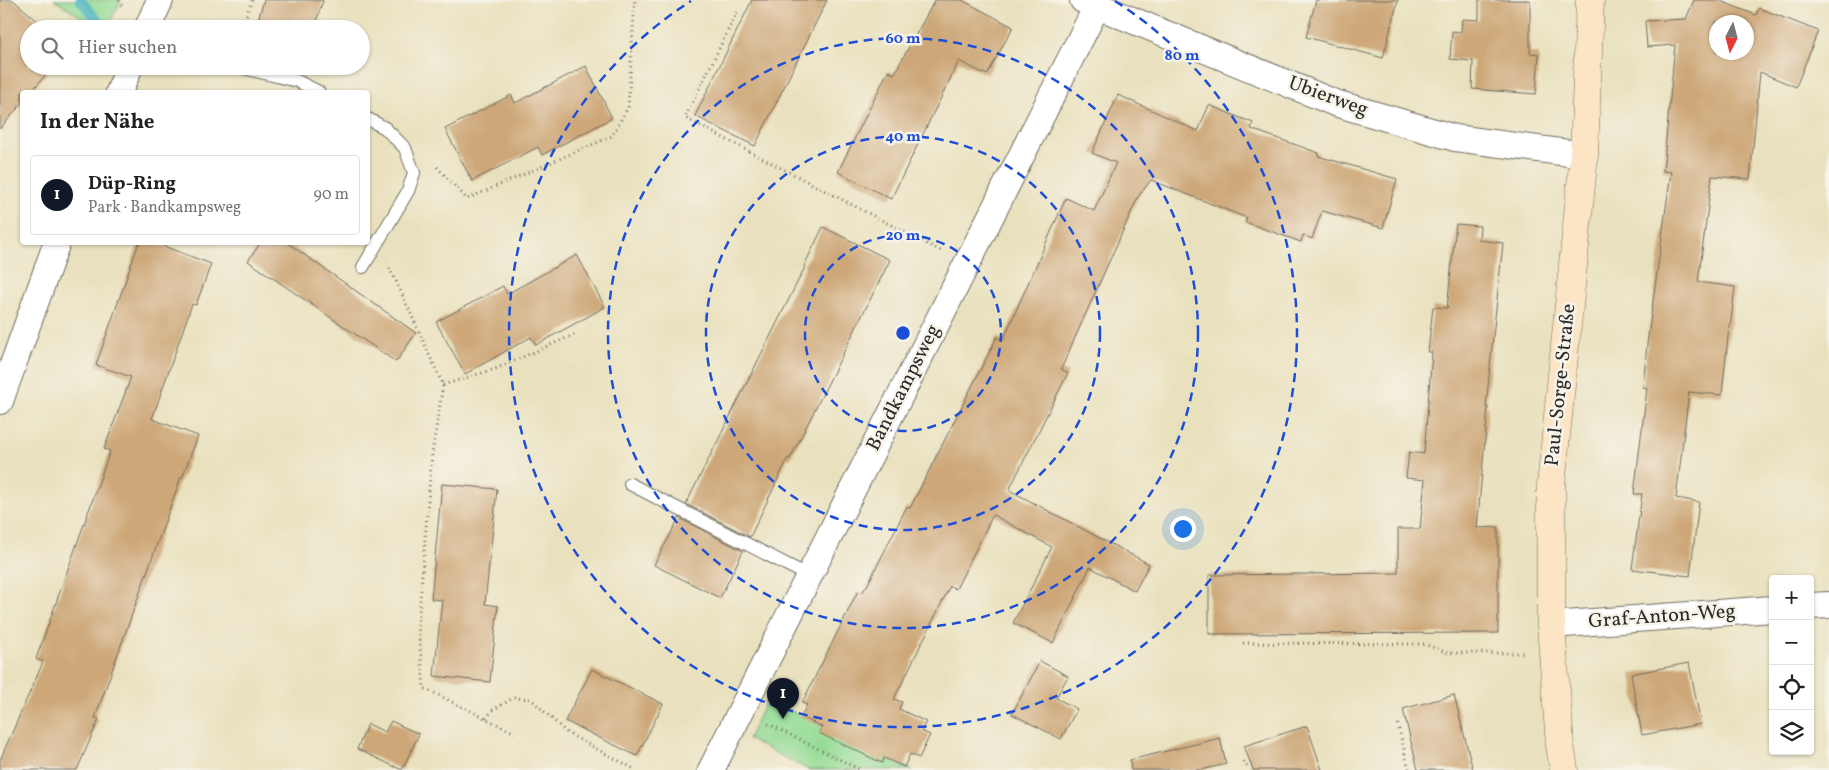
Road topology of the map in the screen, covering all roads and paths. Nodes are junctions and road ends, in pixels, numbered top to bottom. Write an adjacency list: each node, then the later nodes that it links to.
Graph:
1 (160, 0): 7 (street)
2 (252, 0): 8 (path)
3 (635, 0): 15 (path)
4 (1590, 0): 14 (street, Paul-Sorge-Straße)
5 (1090, 3): 14 (street, Ubierweg); 18 (street, Bandkampsweg)
6 (737, 12): 18 (path)
7 (150, 20)
8 (244, 20)
9 (126, 75): 11 (street)
10 (272, 75): 12 (lane)
11 (119, 90)
12 (315, 90)
13 (370, 120): 15 (lane)
14 (1584, 155): 28 (street, Paul-Sorge-Straße)
15 (414, 173): 17 (lane)
16 (56, 245): 22 (street)
17 (376, 246): 19 (lane); 21 (path)
18 (967, 264): 24 (street, Bandkampsweg)
19 (363, 267)
20 (578, 333): 21 (path)
21 (443, 385): 32 (path)
22 (0, 401)
23 (630, 484): 24 (lane)
24 (809, 576): 31 (street, Bandkampsweg)
25 (1829, 605): 26 (street)
26 (1814, 606)
27 (1769, 609): 28 (street, Graf-Anton-Weg)
28 (1550, 625): 30 (street, Paul-Sorge-Straße)
29 (1243, 643): 30 (path)
30 (1553, 653): 41 (street, Paul-Sorge-Straße)
31 (742, 711): 37 (street, Bandkampsweg); 38 (path)
32 (486, 718): 34 (path); 36 (path)
33 (1398, 724): 40 (path)
34 (515, 733)
35 (1244, 761): 39 (path)
36 (636, 770)
37 (711, 770)
38 (861, 770)
39 (1248, 770)
40 (1409, 770)
41 (1564, 770)

